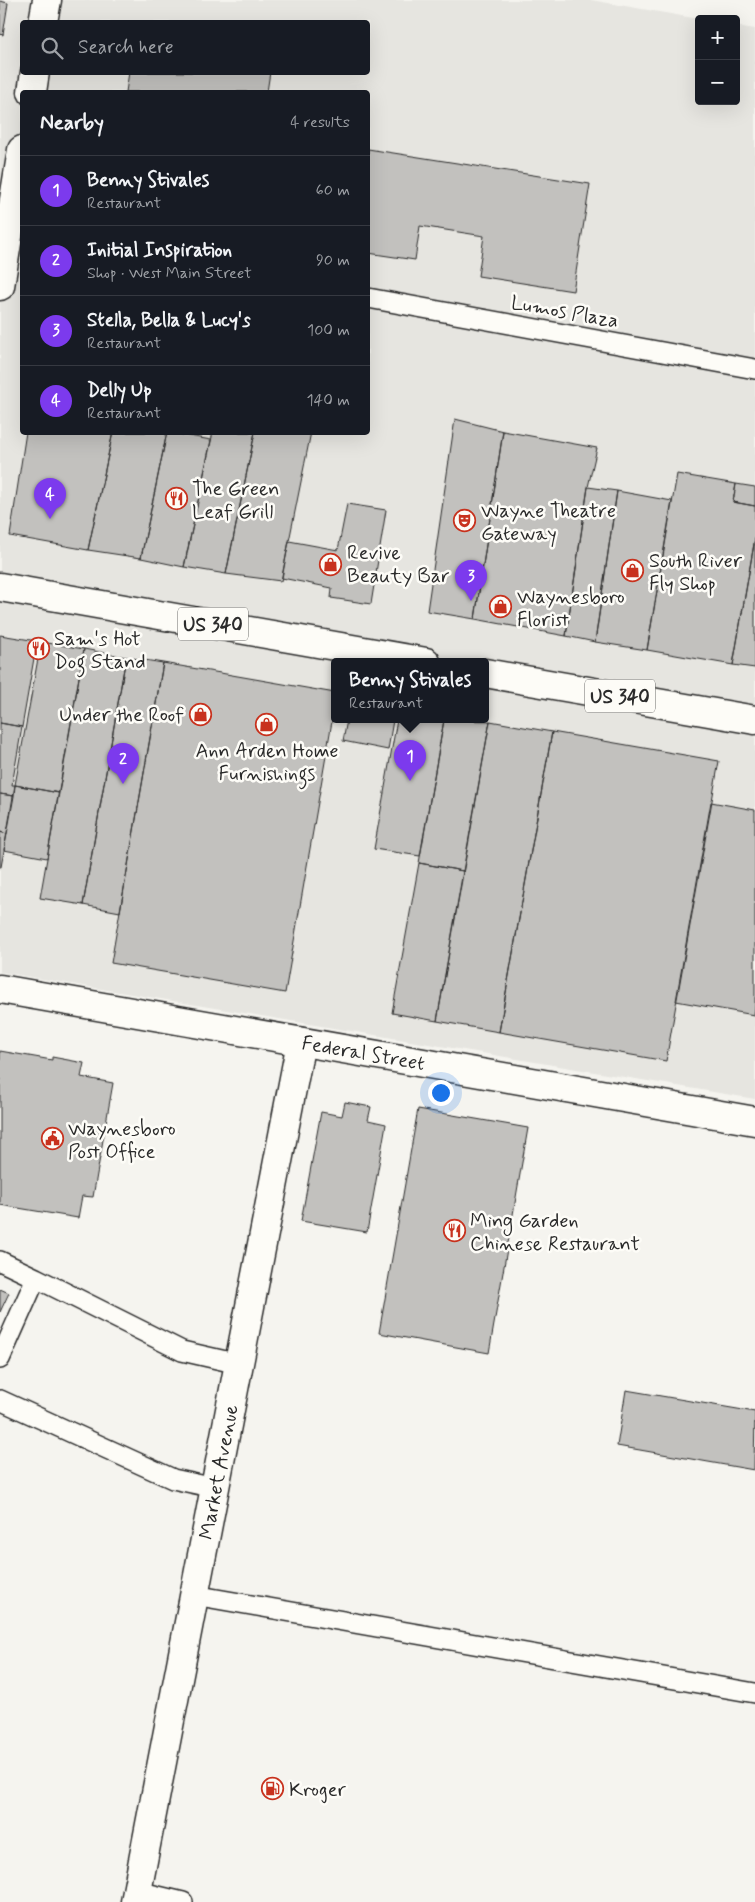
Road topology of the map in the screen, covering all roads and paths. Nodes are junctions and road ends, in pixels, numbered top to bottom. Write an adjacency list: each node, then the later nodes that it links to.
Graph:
1 (47, 0): 2 (street)
2 (44, 20)
3 (35, 75): 4 (street)
4 (32, 90)
5 (20, 164): 6 (street)
6 (10, 233): 7 (street)
7 (0, 286)
8 (370, 298): 9 (lane, Lumos Plaza)
9 (755, 369)
10 (0, 587): 11 (street, US 340)
11 (403, 658)
12 (489, 674): 13 (street, US 340)
13 (755, 720)
14 (0, 989): 15 (street, Federal Street)
15 (301, 1042): 16 (street, Federal Street); 20 (street, Market Avenue)
16 (755, 1121)
17 (0, 1261): 18 (lane)
18 (36, 1278): 19 (lane); 20 (lane)
19 (0, 1359)
20 (239, 1364): 22 (street, Market Avenue)
21 (0, 1400): 22 (lane)
22 (215, 1488): 23 (street, Market Avenue)
23 (194, 1595): 24 (lane); 25 (street, Market Avenue)
24 (755, 1693)
25 (136, 1896): 26 (lane)
26 (183, 1902)

